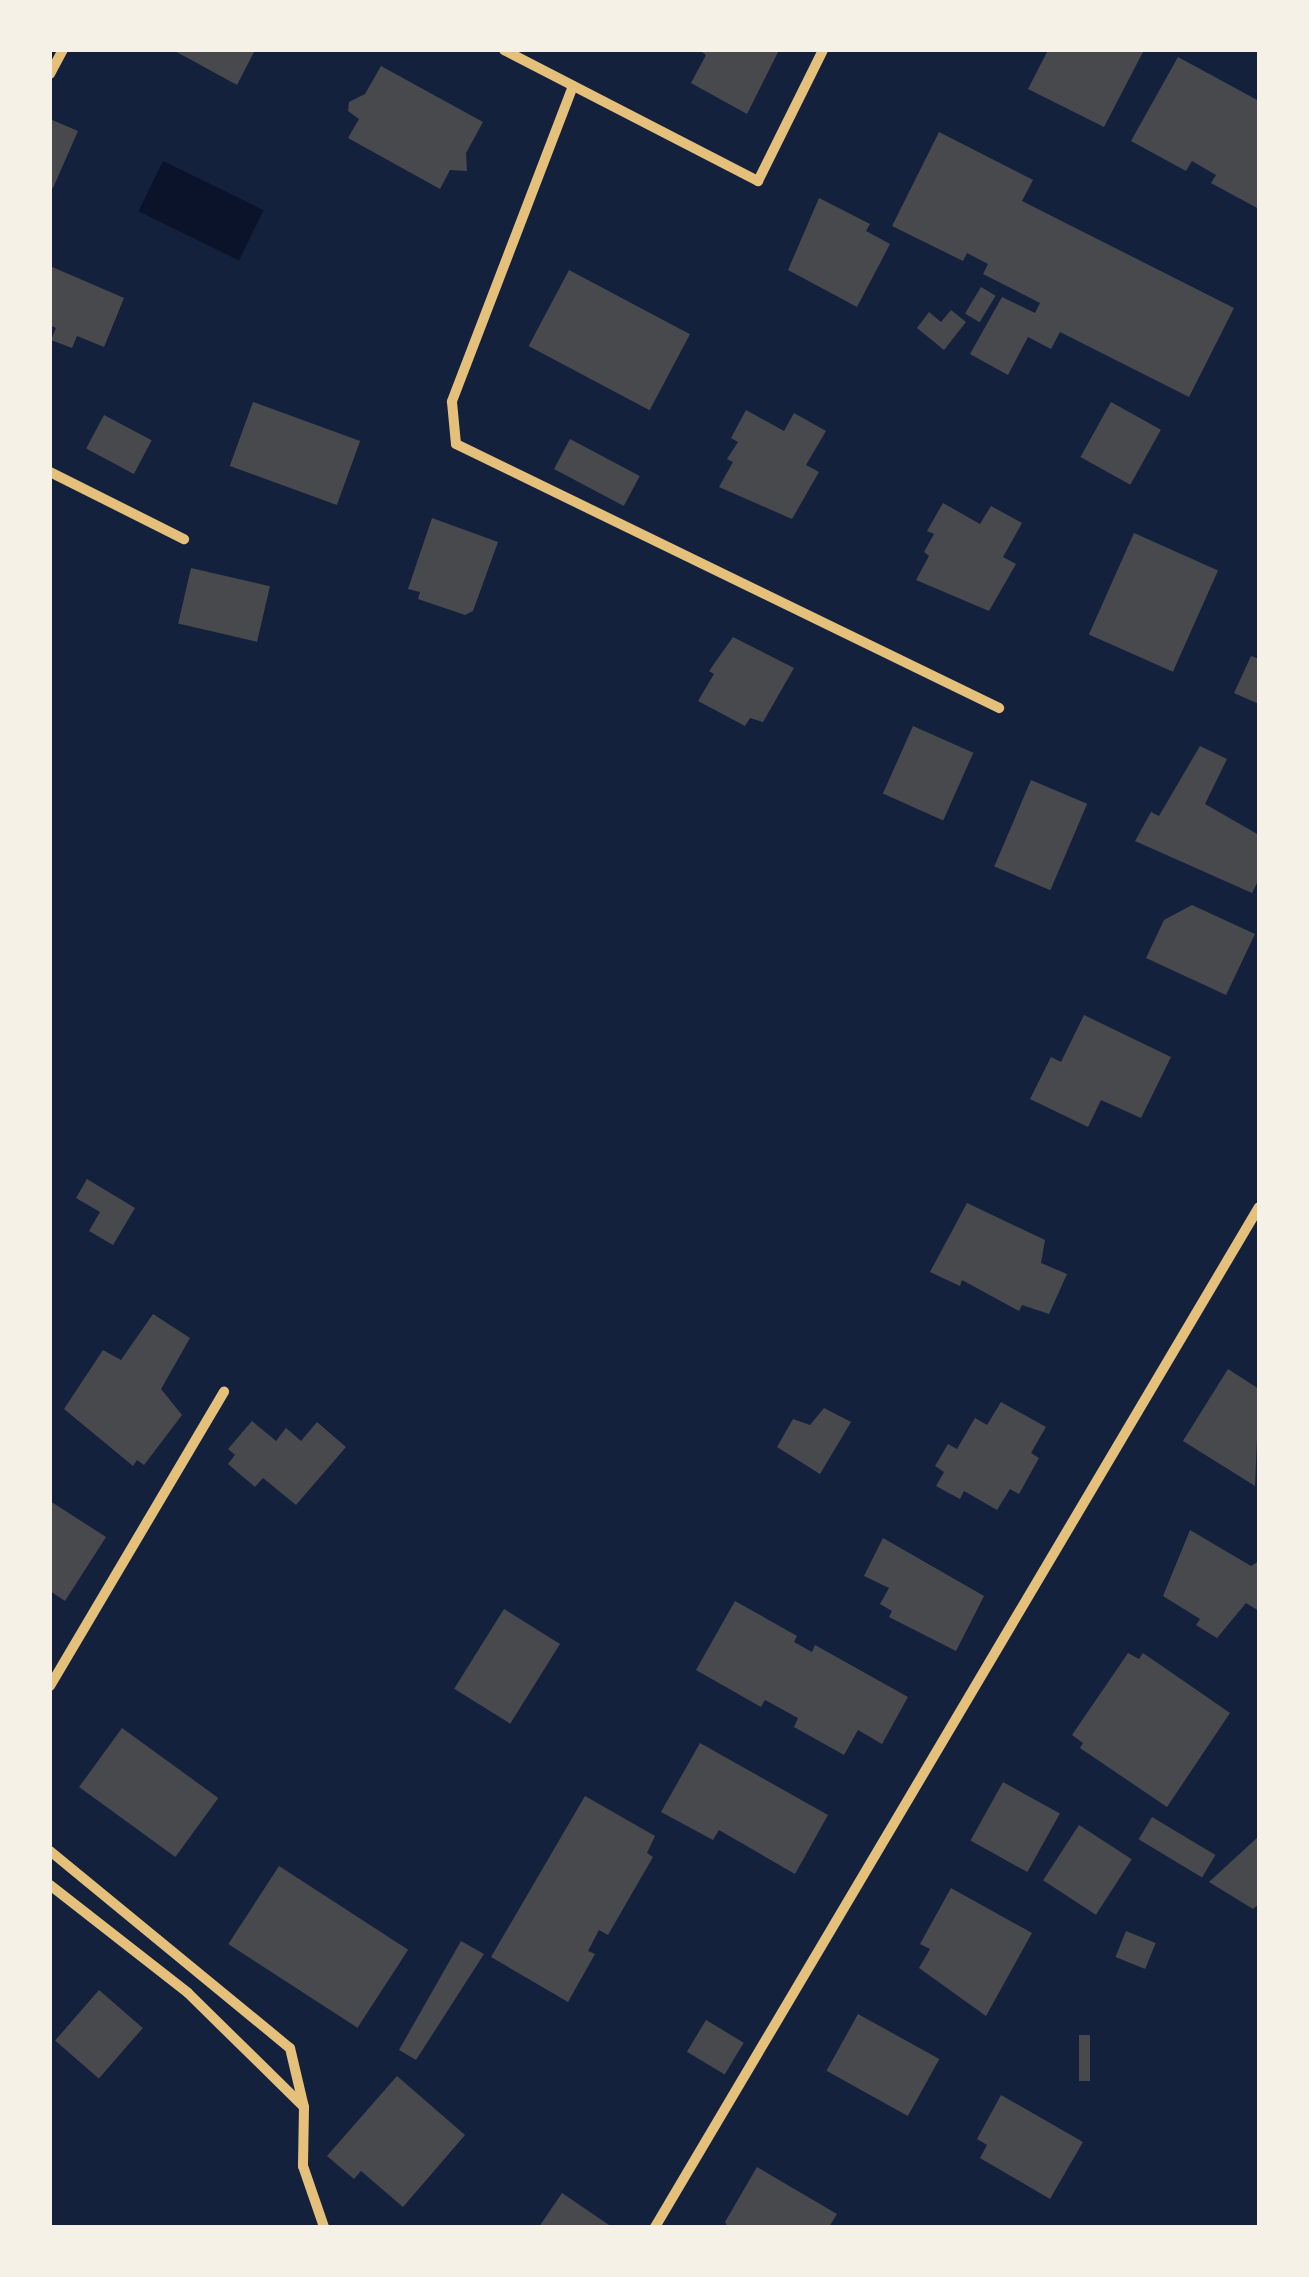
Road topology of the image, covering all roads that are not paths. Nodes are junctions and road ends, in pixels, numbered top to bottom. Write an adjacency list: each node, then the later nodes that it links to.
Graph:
1 (63, 50): 4 (street)
2 (504, 50): 5 (street)
3 (823, 50): 5 (street)
4 (50, 74)
5 (573, 86): 8 (street)
6 (50, 472): 7 (street)
7 (184, 539)
8 (998, 708)
9 (1259, 1207): 16 (street)
10 (224, 1392): 11 (street)
11 (50, 1686)
12 (50, 1851): 14 (street)
13 (50, 1885): 14 (street)
14 (304, 2107): 15 (street)
15 (324, 2227)
16 (656, 2227)

